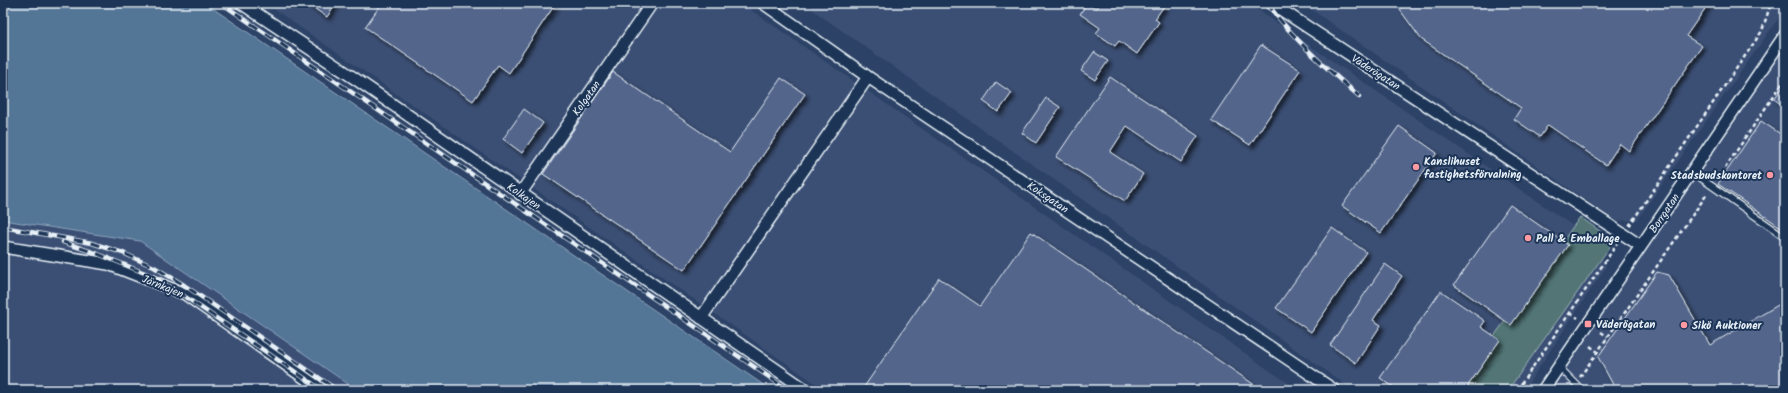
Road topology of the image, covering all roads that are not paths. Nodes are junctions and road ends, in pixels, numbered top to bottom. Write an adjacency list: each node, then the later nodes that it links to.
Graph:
1 (241, 3): 10 (street, Kolkajen)
2 (652, 3): 10 (street, Kolgatan)
3 (763, 3): 6 (street, Koksgatan)
4 (783, 3): 6 (street)
5 (1271, 3): 12 (street, Väderögatan)
6 (776, 13): 8 (street, Koksgatan)
7 (1785, 35): 9 (street, Borrgatan)
8 (868, 77): 14 (street); 18 (street, Koksgatan)
9 (1692, 172): 11 (lane); 12 (street, Borrgatan)
10 (520, 194): 14 (street, Kolkajen)
11 (1785, 238)
12 (1642, 246): 15 (street, Borrgatan)
13 (3, 247): 16 (street, Järnkajen)
14 (701, 318): 17 (street, Kolkajen)
15 (1559, 367): 19 (street, Borrgatan); 20 (lane)
16 (322, 390)
17 (806, 390)
18 (1334, 390)
19 (1543, 390)
20 (1582, 390)

